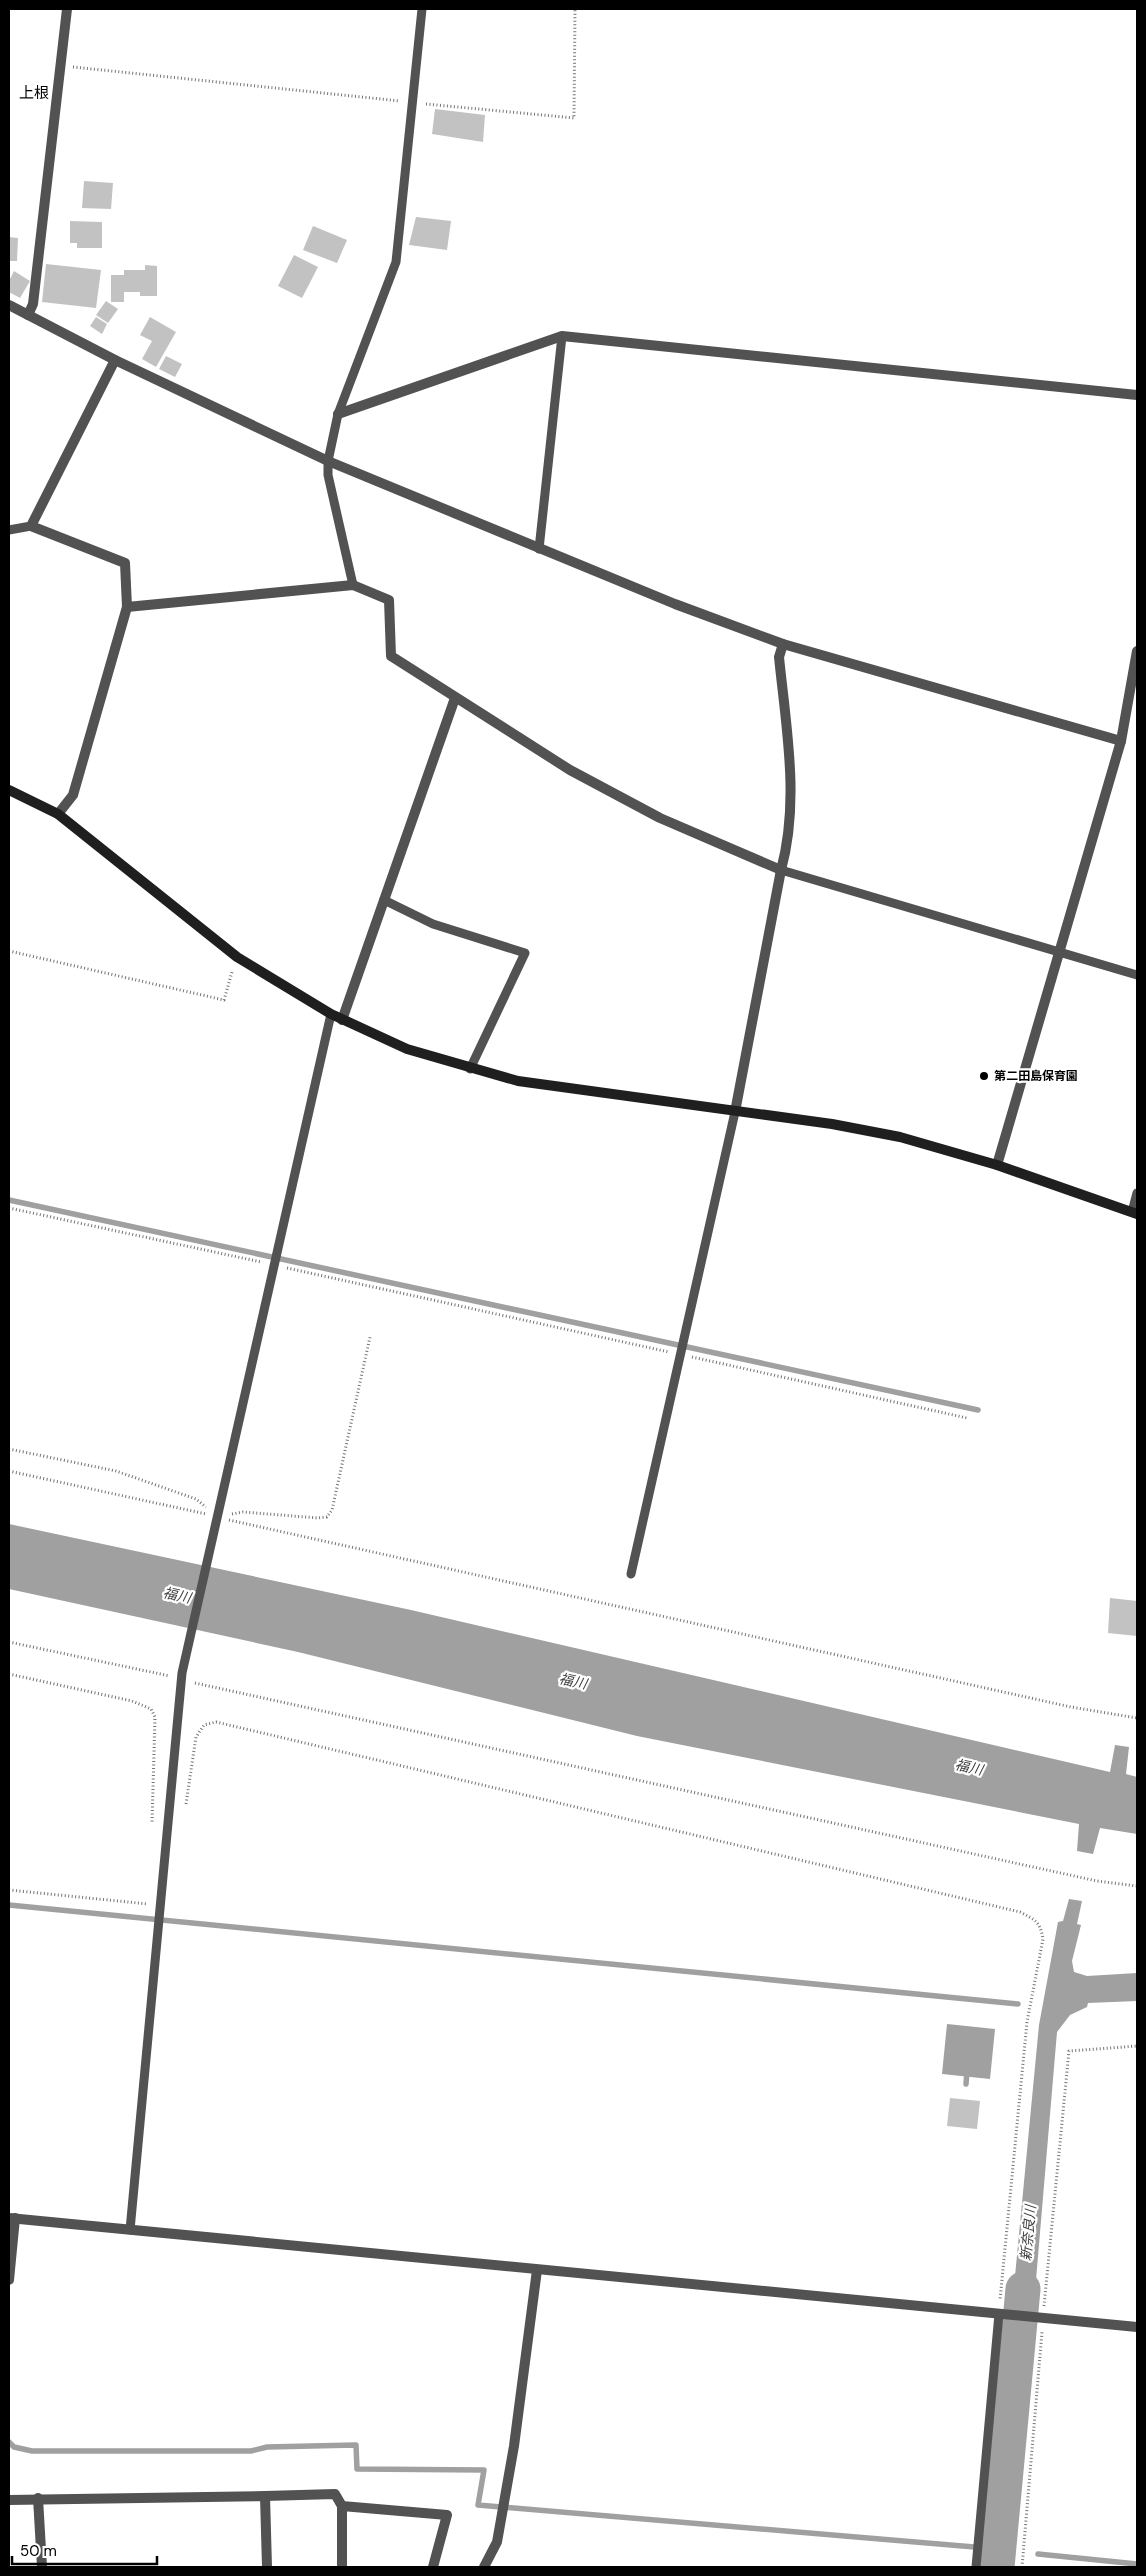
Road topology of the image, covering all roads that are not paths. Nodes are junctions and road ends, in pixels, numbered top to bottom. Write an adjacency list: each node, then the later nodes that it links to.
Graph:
1 (67, 9): 4 (street)
2 (422, 9): 8 (lane)
3 (9, 305): 4 (street)
4 (28, 315): 6 (street)
5 (562, 336): 7 (street); 8 (street); 12 (lane)
6 (115, 360): 9 (street); 10 (street)
7 (1137, 395)
8 (338, 414): 9 (lane)
9 (328, 461): 12 (street); 13 (lane)
10 (31, 526): 11 (lane); 14 (street)
11 (9, 530)
12 (539, 549): 15 (street)
13 (353, 585): 14 (street); 17 (street)
14 (127, 607): 20 (street)
15 (783, 644): 18 (street); 21 (street)
16 (1137, 651): 18 (street)
17 (455, 698): 21 (street); 22 (street)
18 (1121, 741): 23 (street)
19 (9, 790): 20 (street)
20 (58, 814): 25 (street)
21 (781, 870): 23 (lane); 28 (street)
22 (384, 900): 26 (street); 27 (lane)
23 (1059, 952): 24 (lane); 29 (street)
24 (1137, 975)
25 (331, 1014): 26 (street); 34 (lane)
26 (342, 1020): 27 (street)
27 (470, 1069): 28 (street)
28 (735, 1112): 29 (street); 32 (lane)
29 (997, 1166): 31 (street)
30 (1137, 1193): 31 (lane)
31 (1135, 1213)
32 (631, 1574)
33 (12, 2218): 34 (street); 36 (street)
34 (130, 2230): 35 (street)
35 (537, 2270): 37 (street); 47 (street)
36 (9, 2280)
37 (1004, 2314): 38 (street); 48 (lane)
38 (1137, 2327)
39 (265, 2496): 40 (street); 42 (street); 44 (street)
40 (38, 2498): 41 (street); 43 (street)
41 (9, 2500)
42 (342, 2506): 45 (street); 46 (street)
43 (42, 2567)
44 (267, 2567)
45 (342, 2567)
46 (433, 2567)
47 (484, 2567)
48 (976, 2567)

